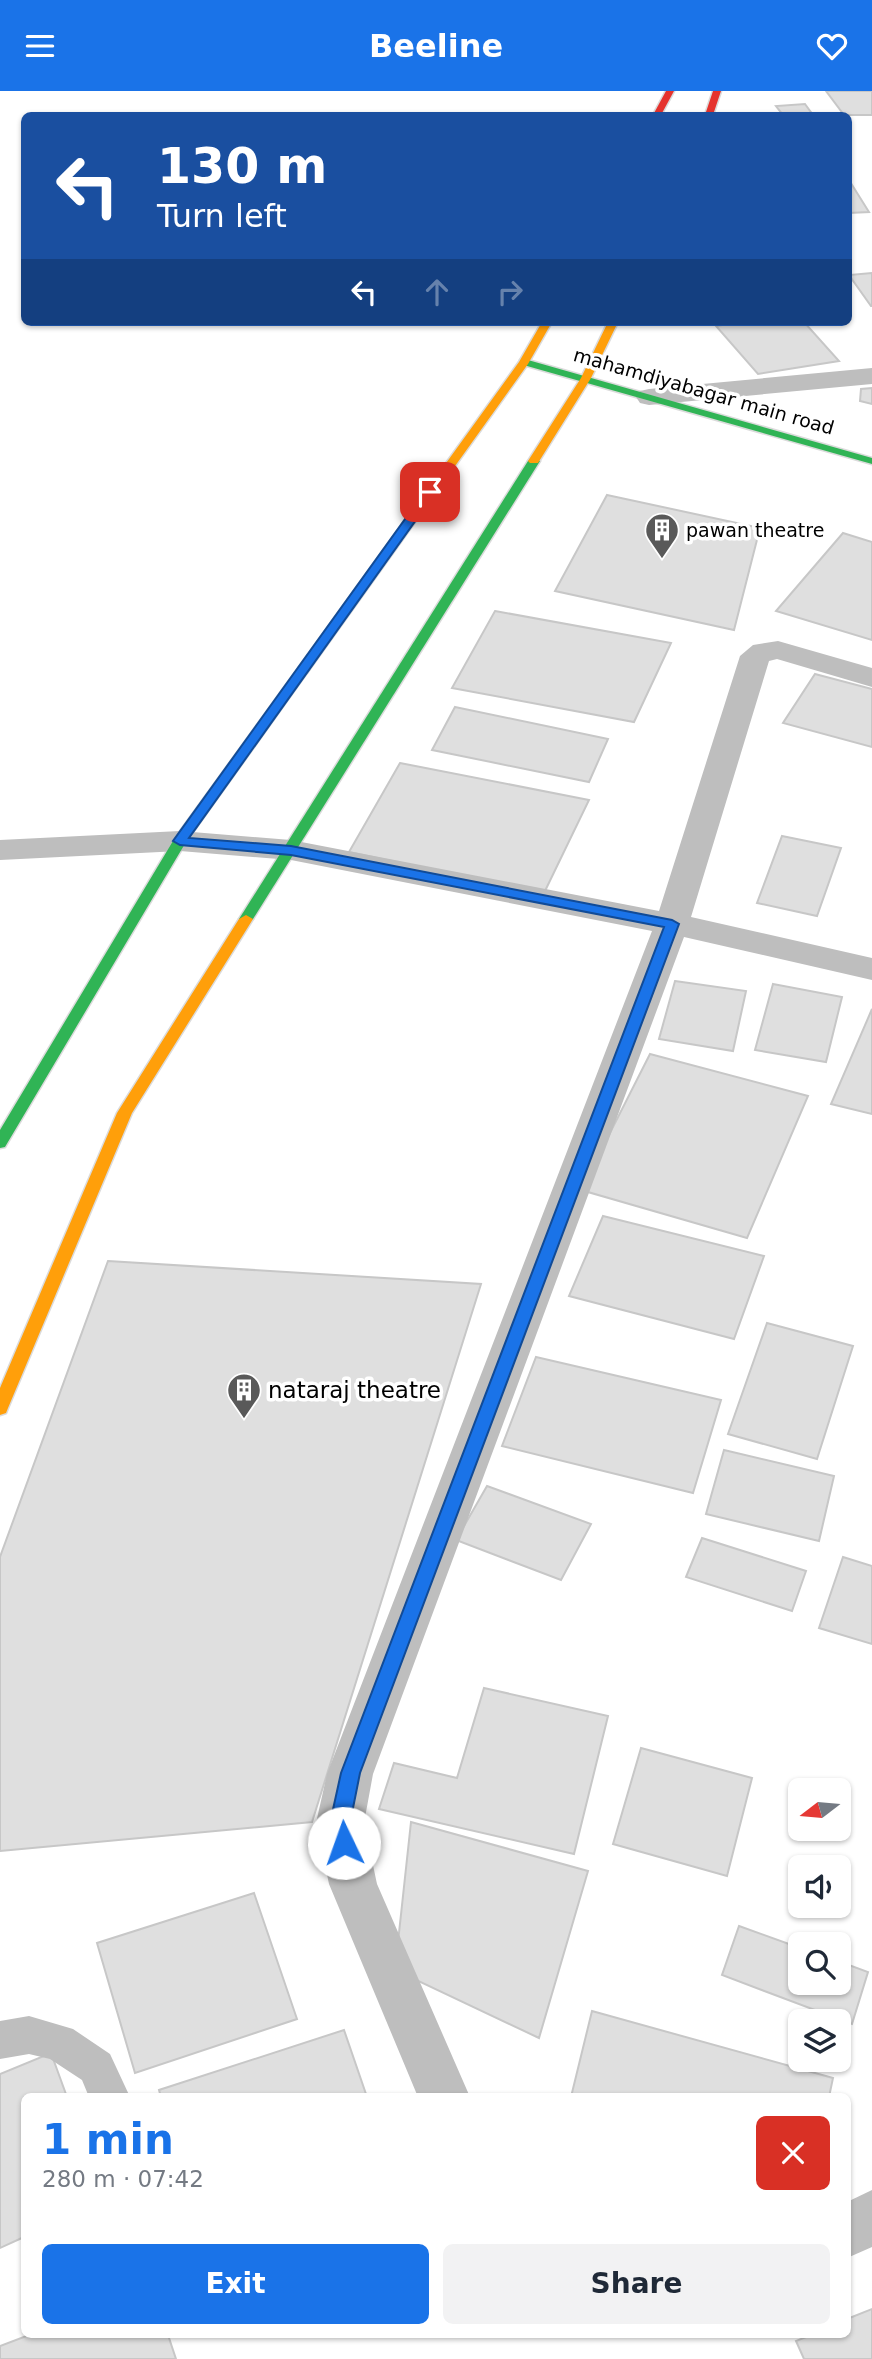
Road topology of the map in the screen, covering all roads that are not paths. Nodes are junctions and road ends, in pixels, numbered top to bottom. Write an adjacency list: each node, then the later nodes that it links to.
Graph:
1 (670, 91): 3 (main road)
2 (717, 91): 4 (main road)
3 (659, 112)
4 (710, 112)
5 (545, 326): 7 (main road)
6 (611, 326): 9 (main road)
7 (524, 362): 9 (main road, mahamdiyabagar main road); 13 (main road)
8 (872, 376): 10 (street)
9 (586, 378): 10 (main road, mahamdiyabagar main road); 15 (main road)
10 (649, 397): 11 (main road, mahamdiyabagar main road)
11 (872, 461)
12 (872, 678): 16 (street)
13 (180, 841): 14 (street); 15 (street); 18 (main road)
14 (0, 850)
15 (291, 851): 16 (street); 19 (main road)
16 (672, 924): 17 (street); 22 (street)
17 (872, 968)
18 (3, 1133)
19 (0, 1408)
20 (0, 2040): 21 (lane)
21 (108, 2093)
22 (442, 2093)
23 (872, 2217): 24 (street)
24 (851, 2229)

